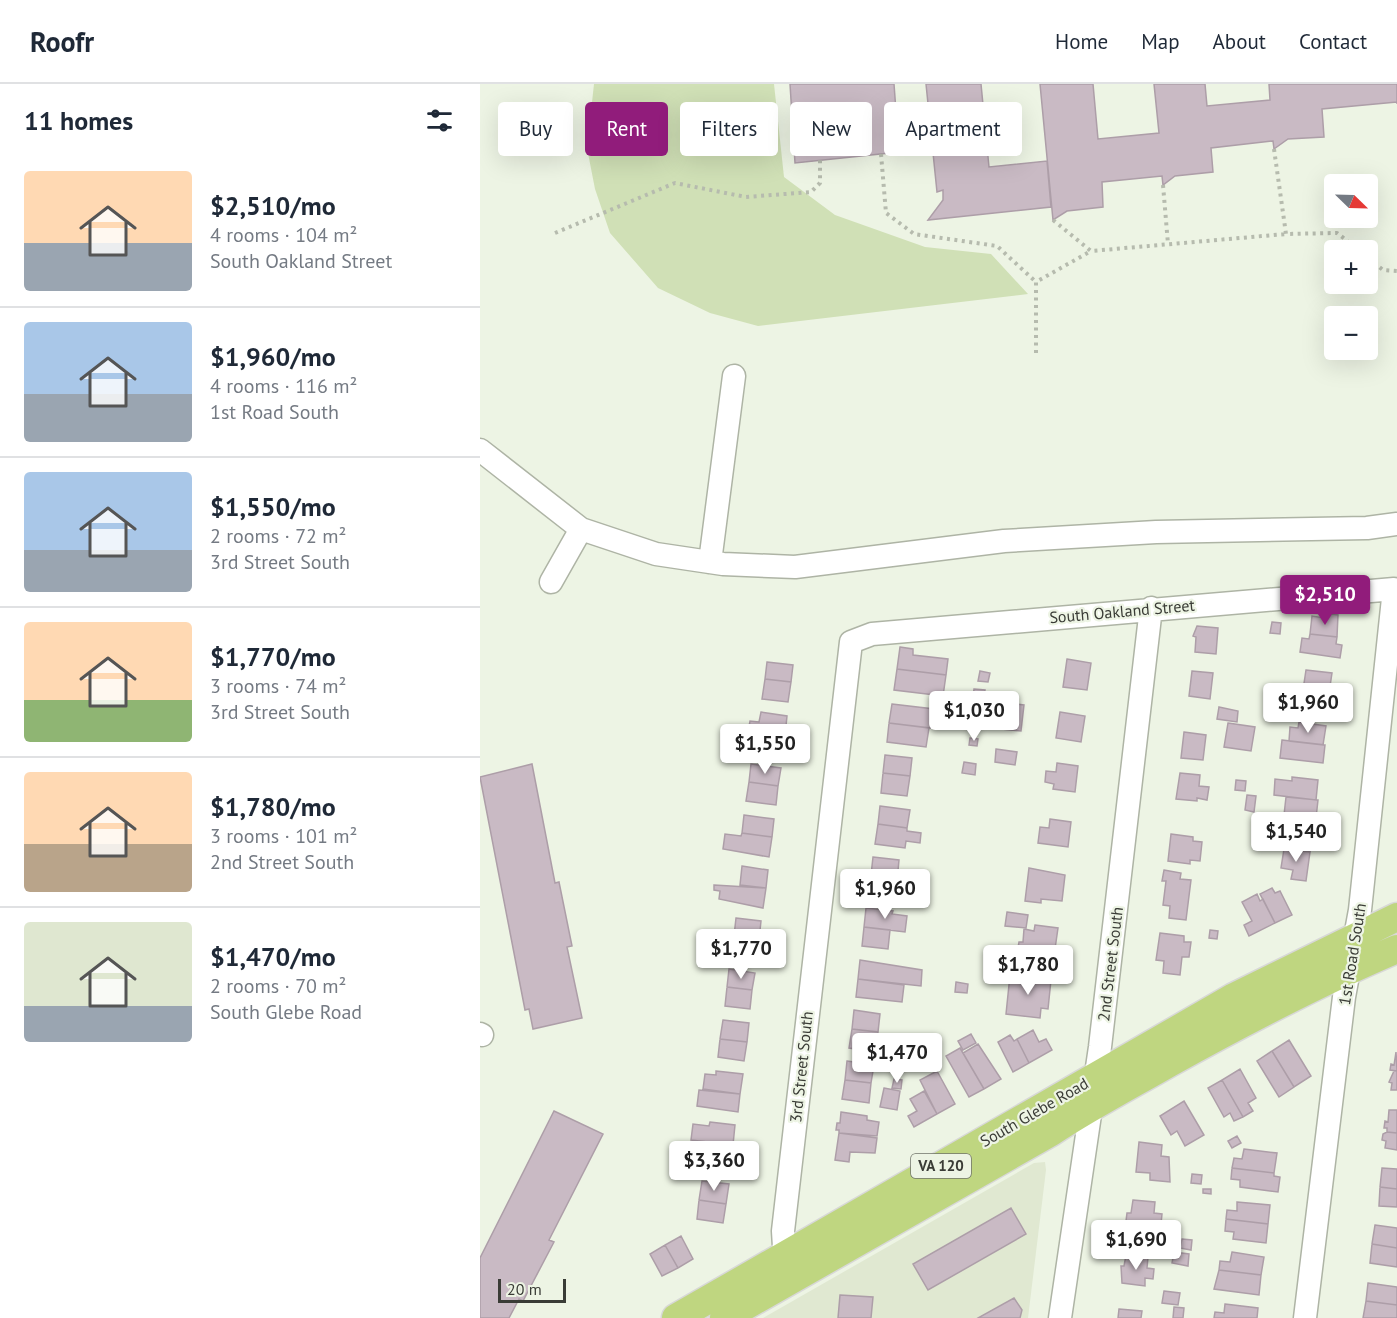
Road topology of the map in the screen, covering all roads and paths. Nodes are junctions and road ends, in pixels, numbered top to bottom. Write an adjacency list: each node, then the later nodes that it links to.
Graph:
1 (1274, 149): 7 (path)
2 (881, 154): 13 (path)
3 (820, 160): 6 (path)
4 (1163, 185): 9 (path)
5 (1053, 220): 10 (path)
6 (555, 233)
7 (1286, 234): 8 (path); 9 (path)
8 (1346, 240)
9 (1168, 244): 10 (path)
10 (1091, 251): 13 (path)
11 (1378, 266): 12 (path)
12 (1397, 271)
13 (1036, 282): 14 (path)
14 (1036, 353)
15 (734, 376): 19 (street)
16 (480, 450): 18 (street)
17 (1397, 524): 19 (street)
18 (580, 530): 19 (street); 20 (street)
19 (710, 562)
20 (551, 582)
21 (1394, 589): 22 (street, South Oakland Street); 25 (street, 1st Road South)
22 (1151, 608): 23 (street, South Oakland Street); 28 (street, 2nd Street South)
23 (851, 642): 30 (street, 3rd Street South)
24 (1397, 917): 25 (main road, South Glebe Road / VA 120)
25 (1355, 937): 27 (street, 1st Road South); 28 (main road, South Glebe Road / VA 120)
26 (1397, 949): 27 (main road, South Glebe Road / VA 120)
27 (1349, 969): 29 (main road, South Glebe Road / VA 120); 34 (street, 1st Road South)
28 (1095, 1077): 29 (street, 2nd Street South); 30 (main road, South Glebe Road / VA 120)
29 (1091, 1106): 30 (main road, South Glebe Road / VA 120); 33 (street, 2nd Street South)
30 (792, 1265): 31 (main road, South Glebe Road / VA 120); 32 (main road, South Glebe Road / VA 120)
31 (676, 1318)
32 (724, 1318)
33 (1060, 1318)
34 (1305, 1318)

